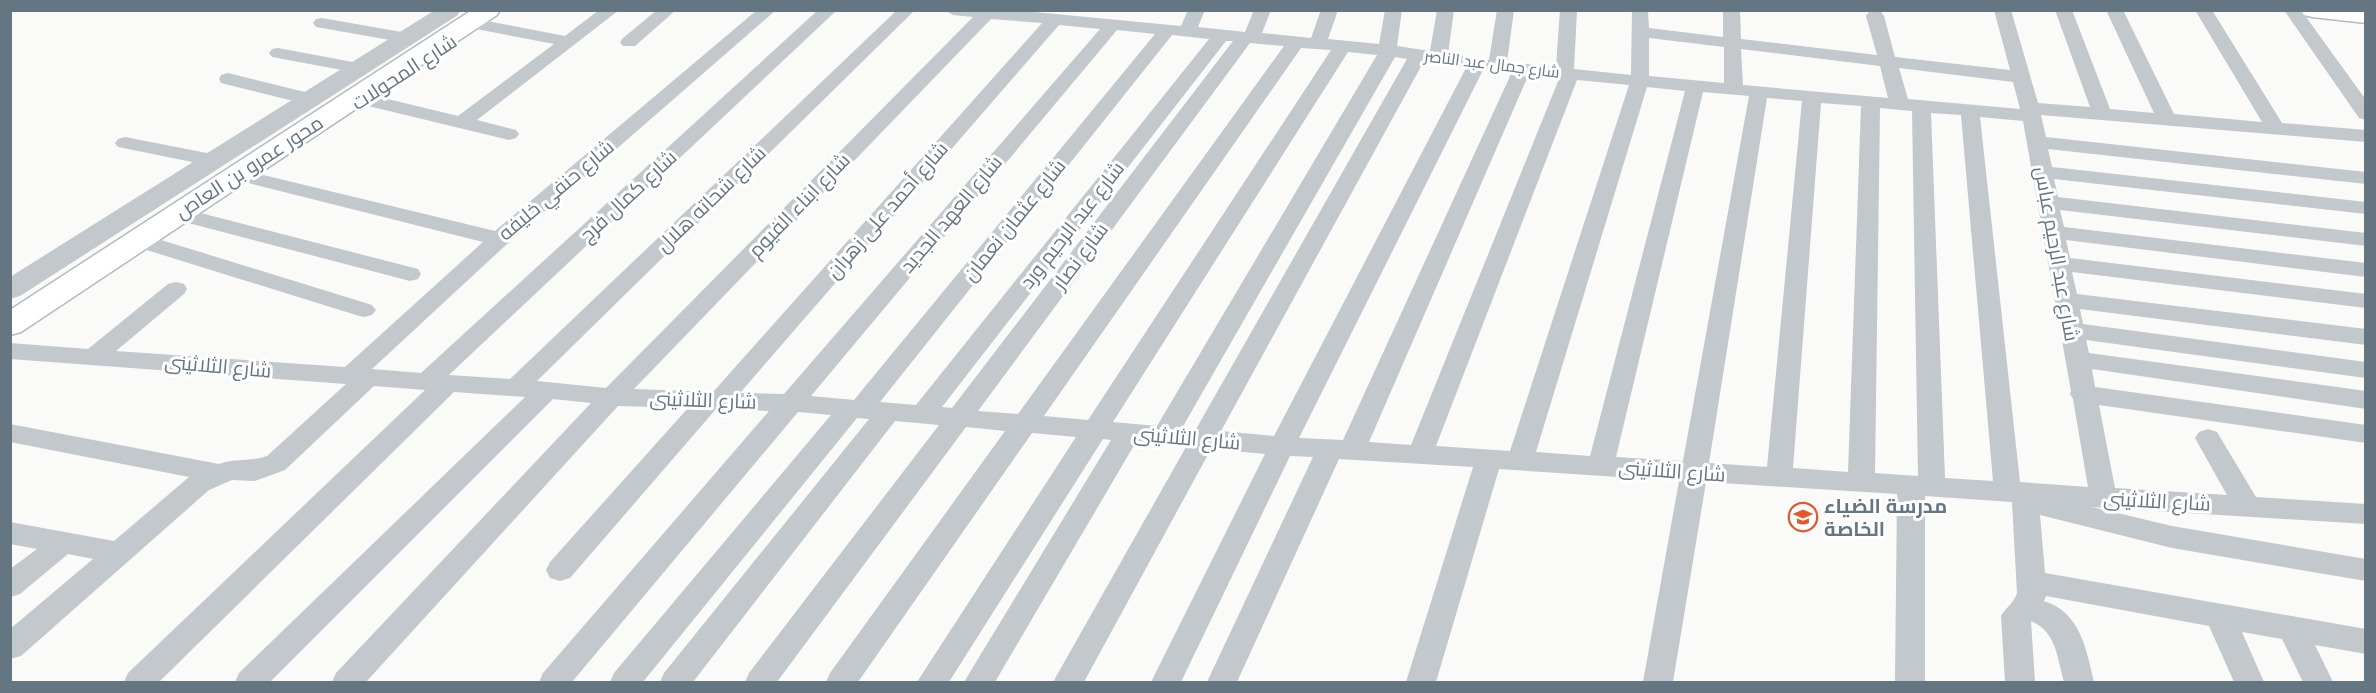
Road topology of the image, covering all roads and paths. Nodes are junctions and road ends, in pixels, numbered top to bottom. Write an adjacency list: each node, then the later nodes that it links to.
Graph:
1 (450, 10): 35 (street, شارع المحولات)
2 (498, 10): 25 (street, شارع المحولات)
3 (611, 10): 37 (street)
4 (668, 10): 38 (street)
5 (768, 10): 81 (street, شارع حنفي خليفه)
6 (830, 10): 102 (street, شارع كمال فرج)
7 (907, 10): 103 (street, شارع شحاته هلال)
8 (1197, 10): 33 (street, شارع عثمان نعمان)
9 (1263, 10): 36 (street, شارع نصار)
10 (1330, 10): 41 (street)
11 (1394, 10): 43 (street)
12 (1446, 10): 45 (street)
13 (1506, 10): 47 (street)
14 (1569, 10): 50 (street)
15 (1731, 10): 40 (street)
16 (2001, 10): 51 (street, شارع عبد الرحيم عباس)
17 (2063, 10): 64 (street)
18 (2114, 10): 66 (street)
19 (2204, 10): 68 (street)
20 (2292, 10): 65 (street)
21 (2312, 10): 24 (main road)
22 (960, 11): 23 (street, شارع جمال عبد الناصر)
23 (987, 13): 26 (street, شارع جمال عبد الناصر); 106 (street, شارع ابناء الفيوم)
24 (2363, 14)
25 (478, 15): 37 (street); 59 (street, شارع المحولات); 91 (main road, محور عمرو بن العاص); 93 (main road, محور عمرو بن العاص)
26 (1041, 15): 27 (street, شارع جمال عبد الناصر); 108 (street, شارع أحمد على زهران)
27 (1087, 16): 32 (street, شارع جمال عبد الناصر)
28 (1875, 16): 46 (street)
29 (1140, 19): 32 (street, شارع جمال عبد الناصر); 33 (street, شارع جمال عبد الناصر)
30 (1640, 21): 40 (street); 53 (street)
31 (322, 23): 35 (street)
32 (1113, 24): 109 (street, شارع العهد الجديد)
33 (1177, 31): 34 (street, شارع جمال عبد الناصر); 110 (street, شارع عثمان نعمان)
34 (1221, 35): 36 (street, شارع جمال عبد الناصر); 112 (street, شارع عبد الرحيم ورد)
35 (407, 38): 48 (street, شارع المحولات)
36 (1248, 38): 39 (street, شارع جمال عبد الناصر); 113 (street, شارع نصار)
37 (568, 42): 67 (street)
38 (629, 42)
39 (1296, 42): 41 (street, شارع جمال عبد الناصر); 114 (street)
40 (1733, 43): 46 (street); 55 (street)
41 (1318, 44): 42 (street, شارع جمال عبد الناصر)
42 (1343, 46): 43 (street, شارع جمال عبد الناصر); 115 (street)
43 (1385, 50): 45 (street, شارع جمال عبد الناصر); 119 (street)
44 (278, 53): 48 (street)
45 (1428, 57): 47 (street, شارع جمال عبد الناصر); 121 (street)
46 (1888, 61): 51 (street); 61 (street)
47 (1487, 65): 49 (street, شارع جمال عبد الناصر); 122 (street)
48 (358, 68): 58 (street, شارع المحولات)
49 (1522, 69): 50 (street, شارع جمال عبد الناصر); 123 (street)
50 (1568, 74): 53 (street, شارع جمال عبد الناصر); 124 (street)
51 (2021, 77): 63 (street, شارع عبد الرحيم عباس)
52 (228, 79): 58 (street)
53 (1640, 81): 54 (street, شارع جمال عبد الناصر); 126 (street)
54 (1695, 86): 55 (street, شارع جمال عبد الناصر); 127 (street)
55 (1734, 90): 56 (street, شارع جمال عبد الناصر)
56 (1759, 92): 57 (street, شارع جمال عبد الناصر); 128 (street)
57 (1812, 97): 60 (street, شارع جمال عبد الناصر); 130 (street)
58 (310, 99): 73 (street, شارع المحولات)
59 (363, 99): 67 (street); 75 (street, شارع المحولات)
60 (1871, 102): 61 (street, شارع جمال عبد الناصر); 131 (street)
61 (1910, 105): 62 (street, شارع جمال عبد الناصر); 132 (street)
62 (1970, 111): 63 (street, شارع جمال عبد الناصر); 133 (street)
63 (2030, 112): 64 (street, شارع جمال عبد الناصر); 71 (street, شارع عبد الرحيم عباس)
64 (2102, 114): 66 (street, شارع جمال عبد الناصر)
65 (2366, 114)
66 (2167, 119): 68 (street, شارع جمال عبد الناصر)
67 (461, 123): 69 (street)
68 (2277, 129): 70 (street, شارع جمال عبد الناصر)
69 (509, 134)
70 (2366, 136)
71 (2036, 142): 74 (street, شارع عبد الرحيم عباس); 76 (street)
72 (125, 143): 73 (street)
73 (212, 160): 88 (street, شارع المحولات)
74 (2042, 172): 77 (street, شارع عبد الرحيم عباس); 78 (street)
75 (243, 176): 79 (street, شارع المحولات); 81 (street)
76 (2366, 178)
77 (2047, 202): 80 (street, شارع عبد الرحيم عباس); 82 (street)
78 (2366, 208)
79 (185, 215): 83 (street, شارع المحولات); 86 (street)
80 (2053, 232): 84 (street, شارع عبد الرحيم عباس); 85 (street)
81 (499, 239): 101 (street, شارع حنفي خليفه)
82 (2366, 240)
83 (145, 242): 92 (street); 95 (street, شارع المحولات)
84 (2058, 263): 89 (street, شارع عبد الرحيم عباس); 90 (street)
85 (2366, 270)
86 (410, 274)
87 (176, 289): 98 (street)
88 (10, 290)
89 (2065, 300): 94 (street, شارع عبد الرحيم عباس); 96 (street)
90 (2366, 301)
91 (10, 305)
92 (364, 310)
93 (10, 325)
94 (2071, 330): 99 (street, شارع عبد الرحيم عباس); 100 (street)
95 (10, 332)
96 (2366, 337)
97 (10, 351): 98 (street, شارع الثلاثينى)
98 (96, 355): 101 (street, شارع الثلاثينى)
99 (2076, 359): 105 (street, شارع عبد الرحيم عباس); 107 (street)
100 (2366, 370)
101 (358, 377): 102 (street, شارع الثلاثينى); 129 (street, شارع حنفي خليفه)
102 (437, 382): 103 (street, شارع الثلاثينى); 148 (street, شارع كمال فرج)
103 (516, 388): 104 (street, شارع الثلاثينى)
104 (547, 390): 106 (street, شارع الثلاثينى); 149 (street)
105 (2082, 394): 118 (street); 134 (street, شارع عبد الرحيم عباس)
106 (612, 397): 108 (street, شارع الثلاثينى); 150 (street, شارع ابناء الفيوم)
107 (2366, 400)
108 (715, 401): 109 (street, شارع الثلاثينى); 140 (street, شارع أحمد على زهران)
109 (790, 403): 110 (street, شارع الثلاثينى); 151 (street, شارع العهد الجديد)
110 (856, 409): 111 (street, شارع الثلاثينى); 152 (street, شارع عثمان نعمان)
111 (888, 412): 112 (street, شارع الثلاثينى); 153 (street)
112 (922, 415): 113 (street, شارع الثلاثينى)
113 (958, 418): 114 (street, شارع الثلاثينى); 154 (street, شارع نصار)
114 (1025, 424): 115 (street, شارع الثلاثينى); 155 (street)
115 (1093, 430): 117 (street, شارع الثلاثينى); 156 (street)
116 (10, 433): 129 (street)
117 (1130, 433): 119 (street, شارع الثلاثينى); 157 (street)
118 (2366, 434)
119 (1164, 436): 121 (street, شارع الثلاثينى)
120 (2208, 438): 135 (street)
121 (1205, 440): 122 (street, شارع الثلاثينى); 158 (street)
122 (1282, 446): 123 (street, شارع الثلاثينى); 159 (street)
123 (1341, 450): 124 (street, شارع الثلاثينى); 160 (street)
124 (1420, 455): 125 (street, شارع الثلاثينى)
125 (1489, 459): 126 (street, شارع الثلاثينى); 161 (street)
126 (1520, 461): 127 (street, شارع الثلاثينى)
127 (1601, 466): 128 (street, شارع الثلاثينى)
128 (1694, 472): 130 (street, شارع الثلاثينى); 162 (street)
129 (218, 473): 139 (street)
130 (1779, 478): 131 (street, شارع الثلاثينى)
131 (1861, 483): 132 (street, شارع الثلاثينى)
132 (1922, 487): 133 (street, شارع الثلاثينى); 163 (street)
133 (2020, 495): 134 (street, شارع الثلاثينى); 141 (street); 143 (street)
134 (2104, 499): 135 (street, شارع الثلاثينى)
135 (2247, 506): 136 (street, شارع الثلاثينى)
136 (2366, 514)
137 (10, 532): 138 (street)
138 (63, 543): 139 (street); 142 (street)
139 (120, 553): 147 (street)
140 (561, 570)
141 (2366, 570)
142 (10, 586)
143 (2029, 595): 144 (street); 164 (street); 165 (street)
144 (2220, 616): 145 (street); 166 (street)
145 (2294, 630): 146 (street); 167 (street)
146 (2366, 642)
147 (12, 645)
148 (139, 682)
149 (250, 682)
150 (347, 682)
151 (554, 682)
152 (625, 682)
153 (675, 682)
154 (760, 682)
155 (841, 682)
156 (932, 682)
157 (979, 682)
158 (1068, 682)
159 (1166, 682)
160 (1222, 682)
161 (1421, 682)
162 (1658, 682)
163 (1910, 682)
164 (2020, 682)
165 (2079, 682)
166 (2249, 682)
167 (2318, 682)

